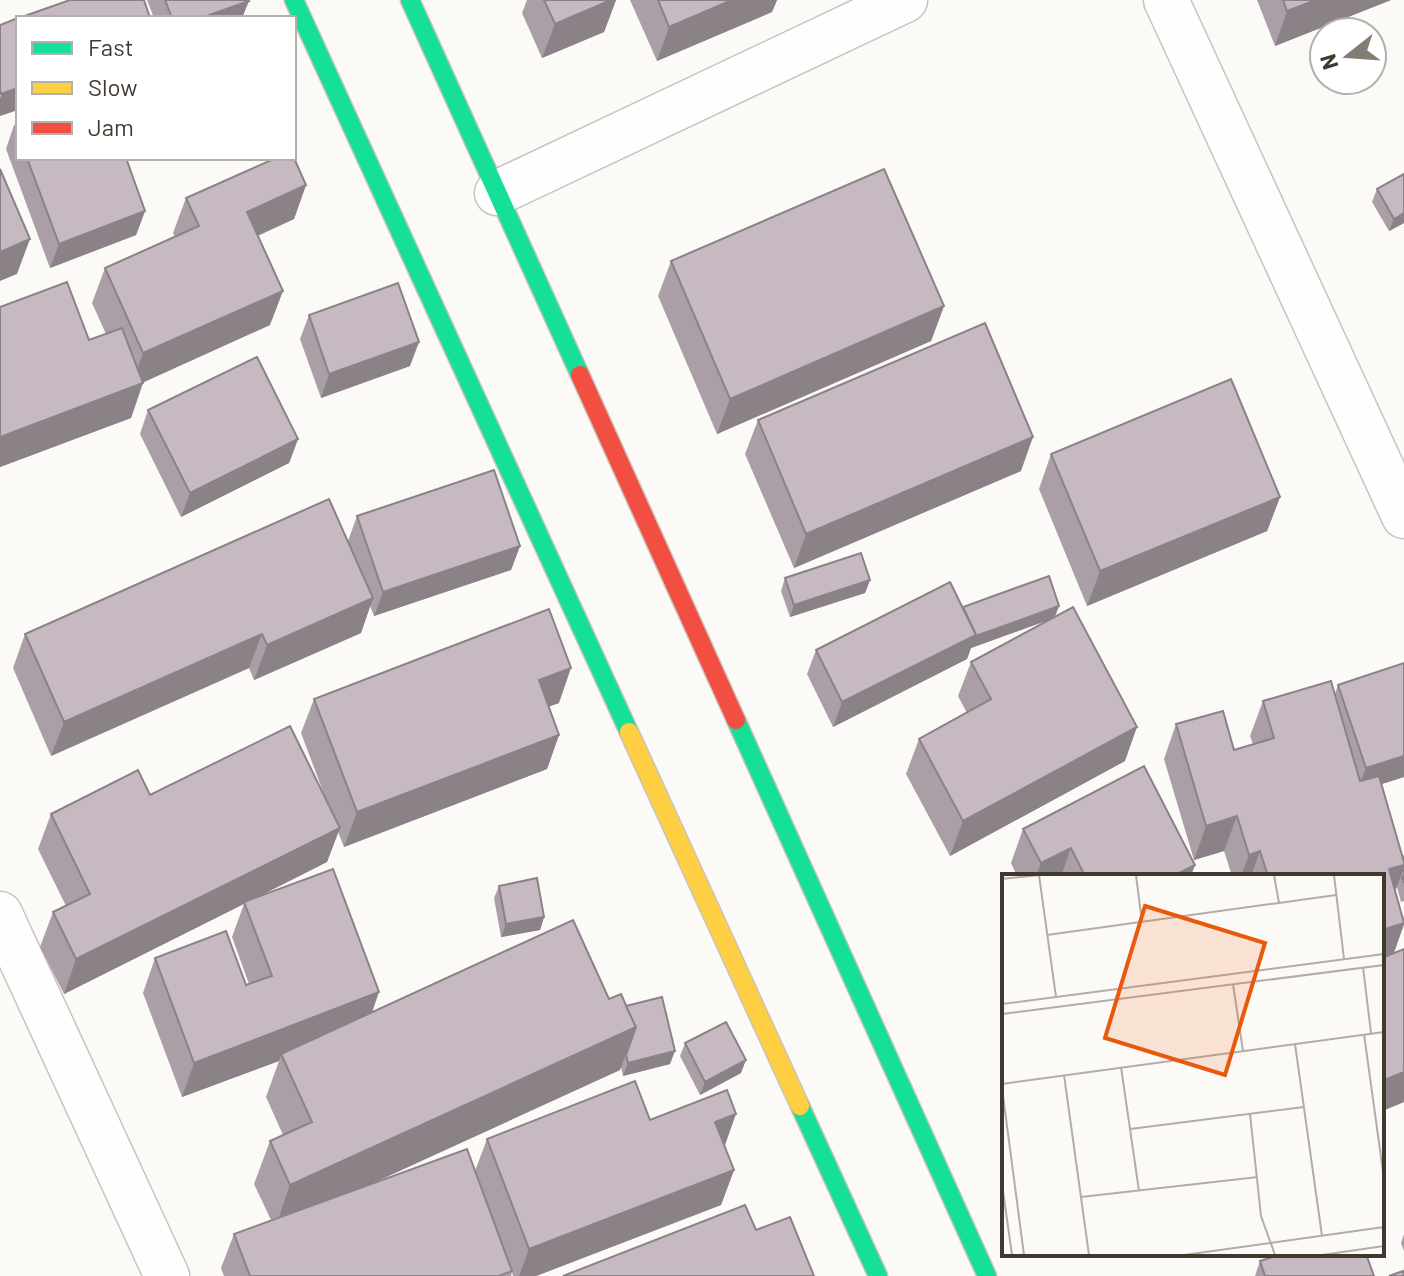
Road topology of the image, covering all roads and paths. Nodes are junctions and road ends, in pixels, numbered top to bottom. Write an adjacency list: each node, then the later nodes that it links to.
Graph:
1 (294, 0): 9 (street)
2 (410, 0): 5 (street)
3 (905, 0): 5 (street)
4 (1166, 0): 6 (street)
5 (497, 193): 10 (street)
6 (1404, 516)
7 (0, 914): 8 (street)
8 (154, 1272)
9 (878, 1276)
10 (987, 1276)

